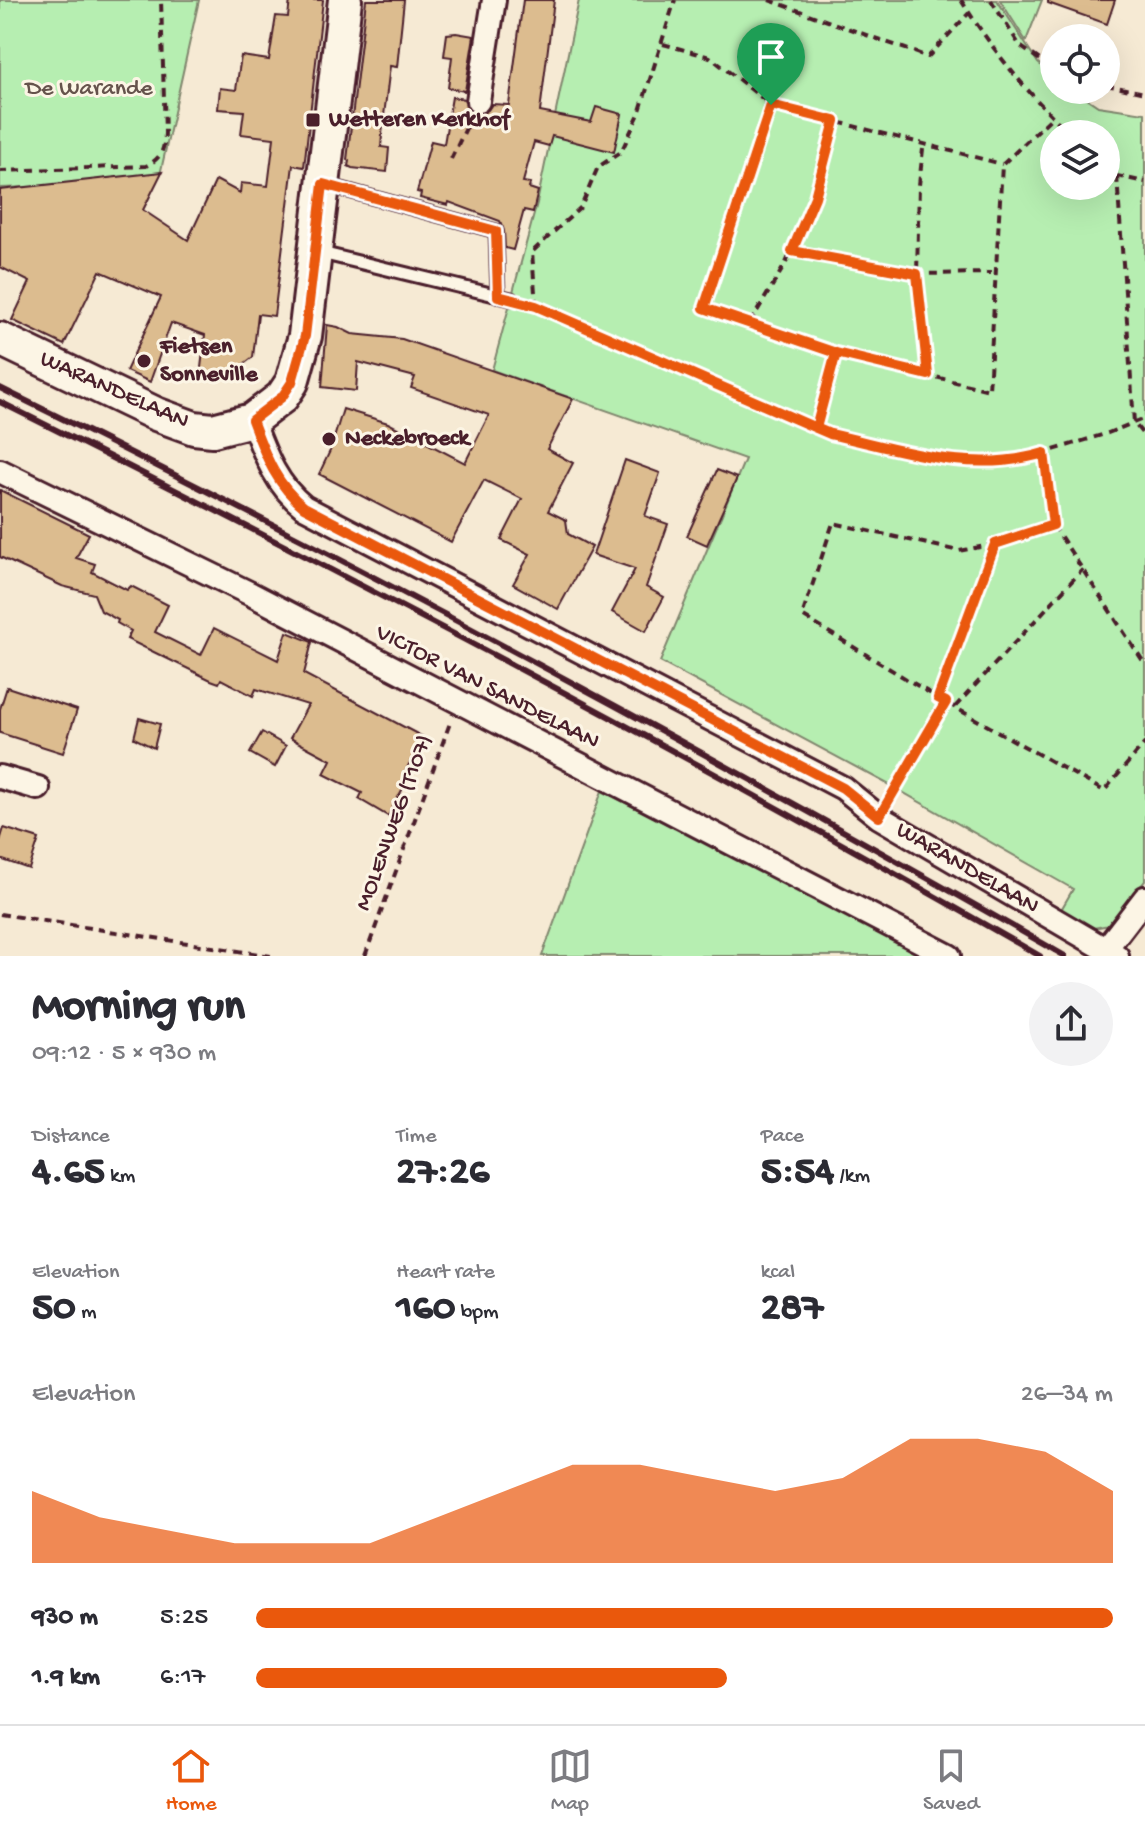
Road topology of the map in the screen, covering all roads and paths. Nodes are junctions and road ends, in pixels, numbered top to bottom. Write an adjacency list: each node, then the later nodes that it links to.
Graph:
1 (161, 0): 21 (path)
2 (345, 0): 24 (main road)
3 (494, 0): 13 (street)
4 (675, 0): 9 (path)
5 (769, 0): 8 (path)
6 (961, 0): 8 (path)
7 (991, 0): 10 (path)
8 (969, 13): 15 (path)
9 (663, 44): 14 (path); 32 (path)
10 (1040, 60)
11 (1120, 88): 12 (path)
12 (1145, 93)
13 (478, 101): 19 (path)
14 (771, 105): 17 (path); 33 (path)
15 (1052, 117): 16 (path); 20 (path)
16 (1055, 120)
17 (835, 121): 20 (path); 27 (path)
18 (923, 149): 29 (path)
19 (451, 159)
20 (1002, 165): 36 (path)
21 (0, 171)
22 (1120, 177): 23 (path)
23 (1145, 182)
24 (323, 184): 26 (main road); 30 (lane)
25 (1119, 200): 39 (path)
26 (314, 251): 30 (lane); 38 (main road)
27 (792, 251): 29 (path); 33 (path)
28 (991, 273): 29 (path)
29 (917, 274): 36 (path)
30 (498, 296): 31 (lane)
31 (511, 299): 32 (path)
32 (536, 306): 40 (path)
33 (750, 323): 35 (path)
34 (0, 339): 38 (main road, WARANDELAAN)
35 (836, 353): 36 (path); 40 (path)
36 (928, 375)
37 (1145, 418): 39 (path)
38 (252, 420): 55 (street, WARANDELAAN)
39 (1134, 423): 41 (path); 42 (path)
40 (816, 428): 42 (path)
41 (1145, 437)
42 (1044, 453): 44 (path)
43 (0, 471): 49 (street, VICTOR VAN SANDELAAN)
44 (1053, 525): 45 (path); 46 (path)
45 (995, 544): 48 (path); 48 (path)
46 (1083, 569): 47 (path); 51 (path)
47 (1145, 664)
48 (938, 698): 50 (path)
49 (458, 702): 60 (path, MOLENWEG (T107)); 61 (street, VICTOR VAN SANDELAAN)
50 (946, 702): 51 (path); 55 (path)
51 (955, 707): 52 (path)
52 (1145, 743)
53 (0, 777): 54 (street)
54 (38, 788)
55 (879, 817): 58 (street, WARANDELAAN)
56 (1145, 898): 58 (street)
57 (0, 914): 59 (path)
58 (1111, 953)
59 (271, 956)
60 (365, 956)
61 (949, 956)

